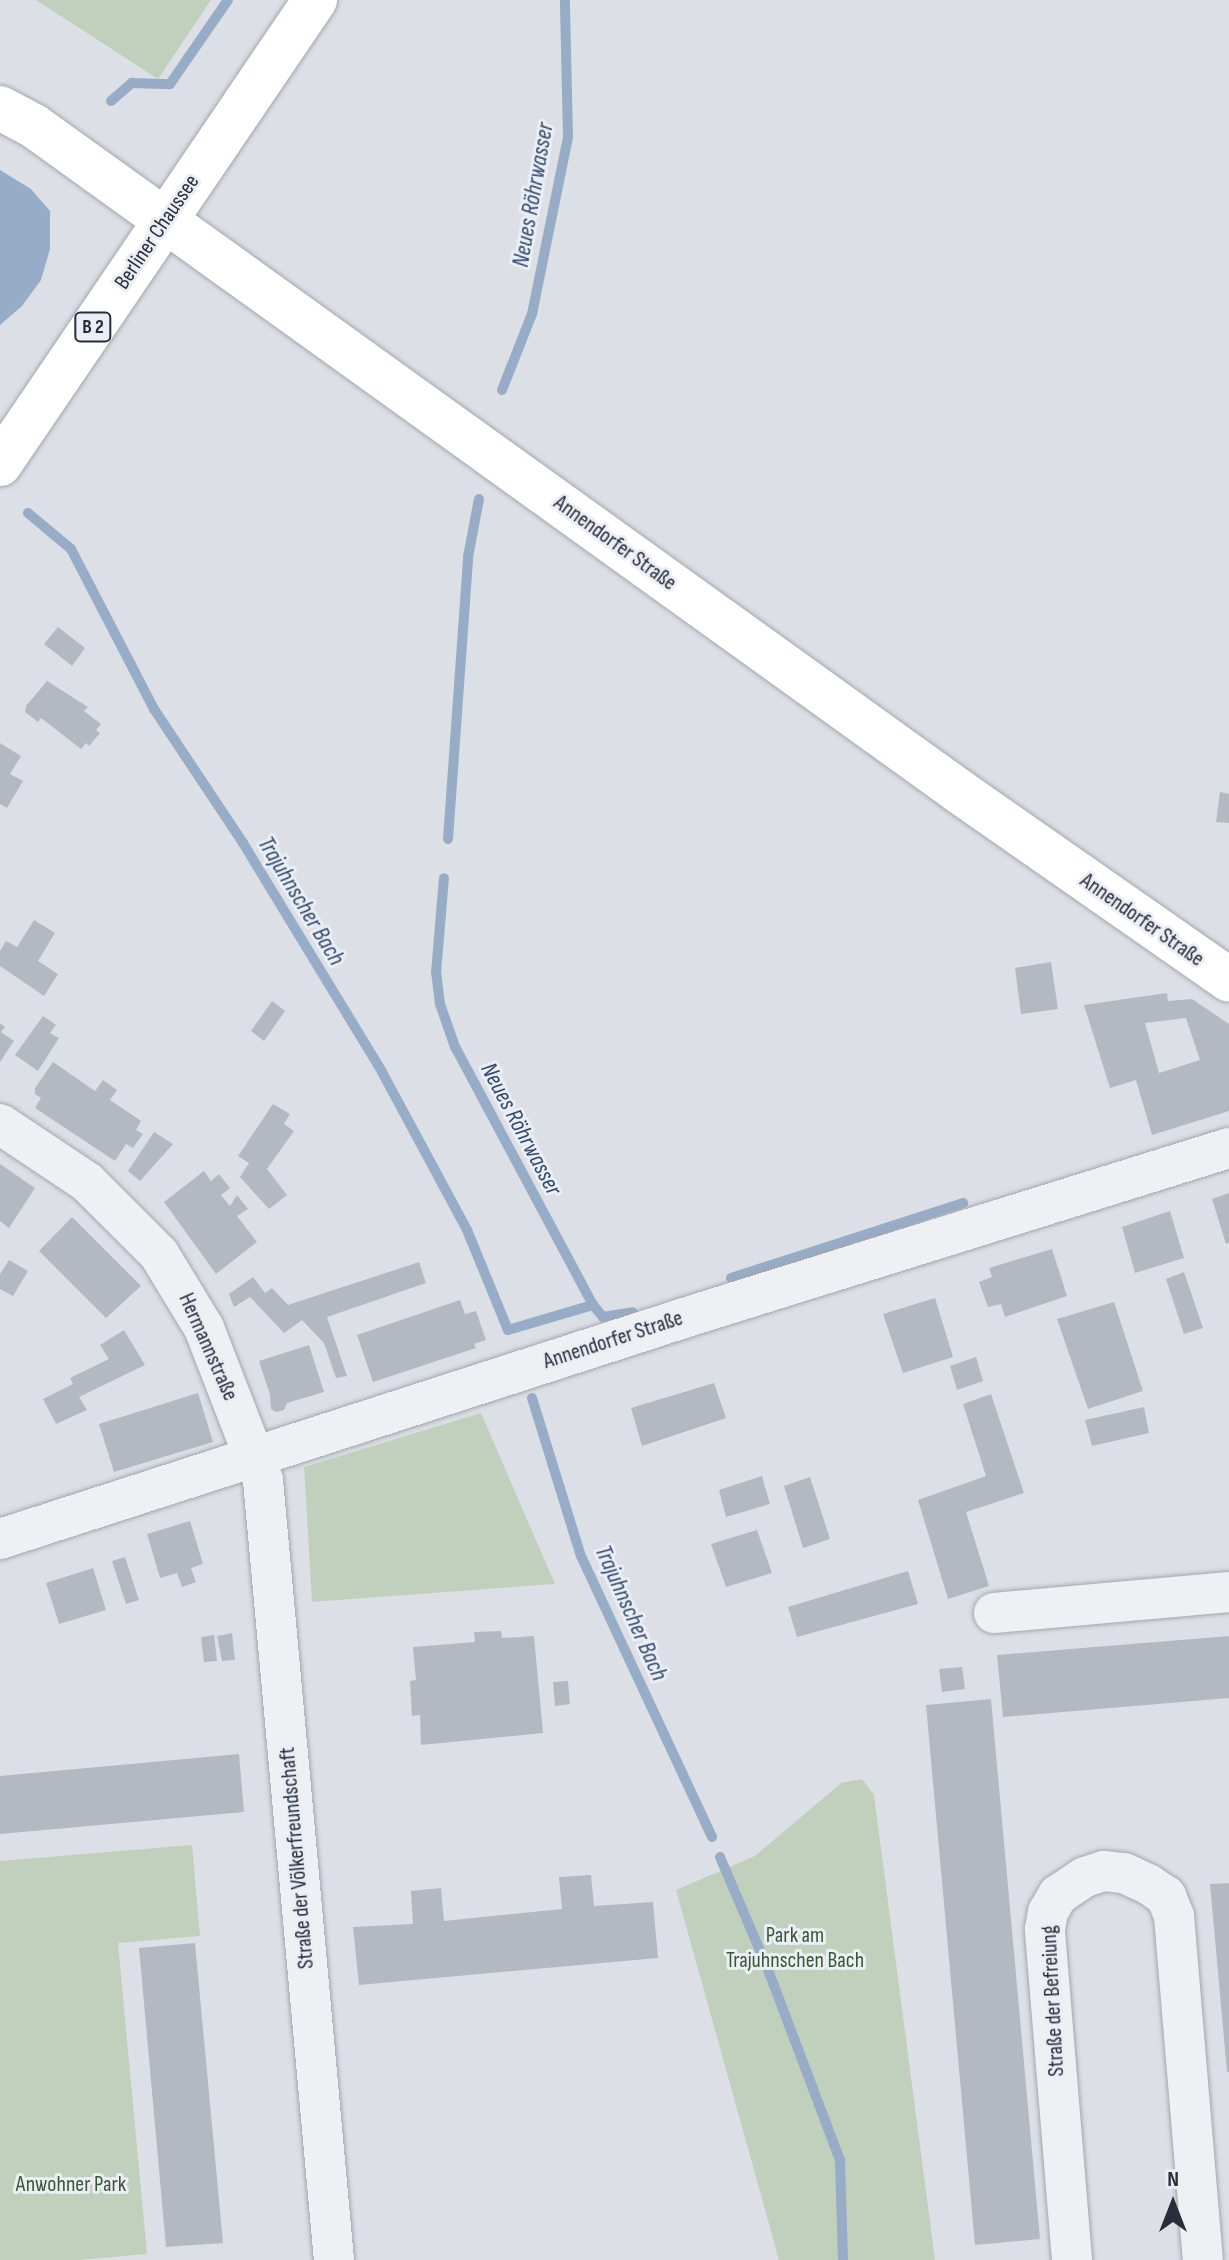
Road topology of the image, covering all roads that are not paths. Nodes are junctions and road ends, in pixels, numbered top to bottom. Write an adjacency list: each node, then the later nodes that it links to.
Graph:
1 (315, 0): 3 (main road, Berliner Chaussee / B 2)
2 (0, 108): 3 (main road, Annendorfer Straße)
3 (165, 220): 4 (main road, Berliner Chaussee / B 2); 5 (main road, Annendorfer Straße)
4 (0, 464)
5 (1229, 980)
6 (0, 1124): 8 (street, Hermannstraße)
7 (1229, 1148): 8 (street, Annendorfer Straße)
8 (254, 1457): 9 (street, Annendorfer Straße); 12 (street, Straße der Völkerfreundschaft)
9 (0, 1539)
10 (1229, 1592): 11 (street)
11 (994, 1613)
12 (334, 2260)
13 (1072, 2260): 14 (street, Straße der Befreiung)
14 (1203, 2260)

